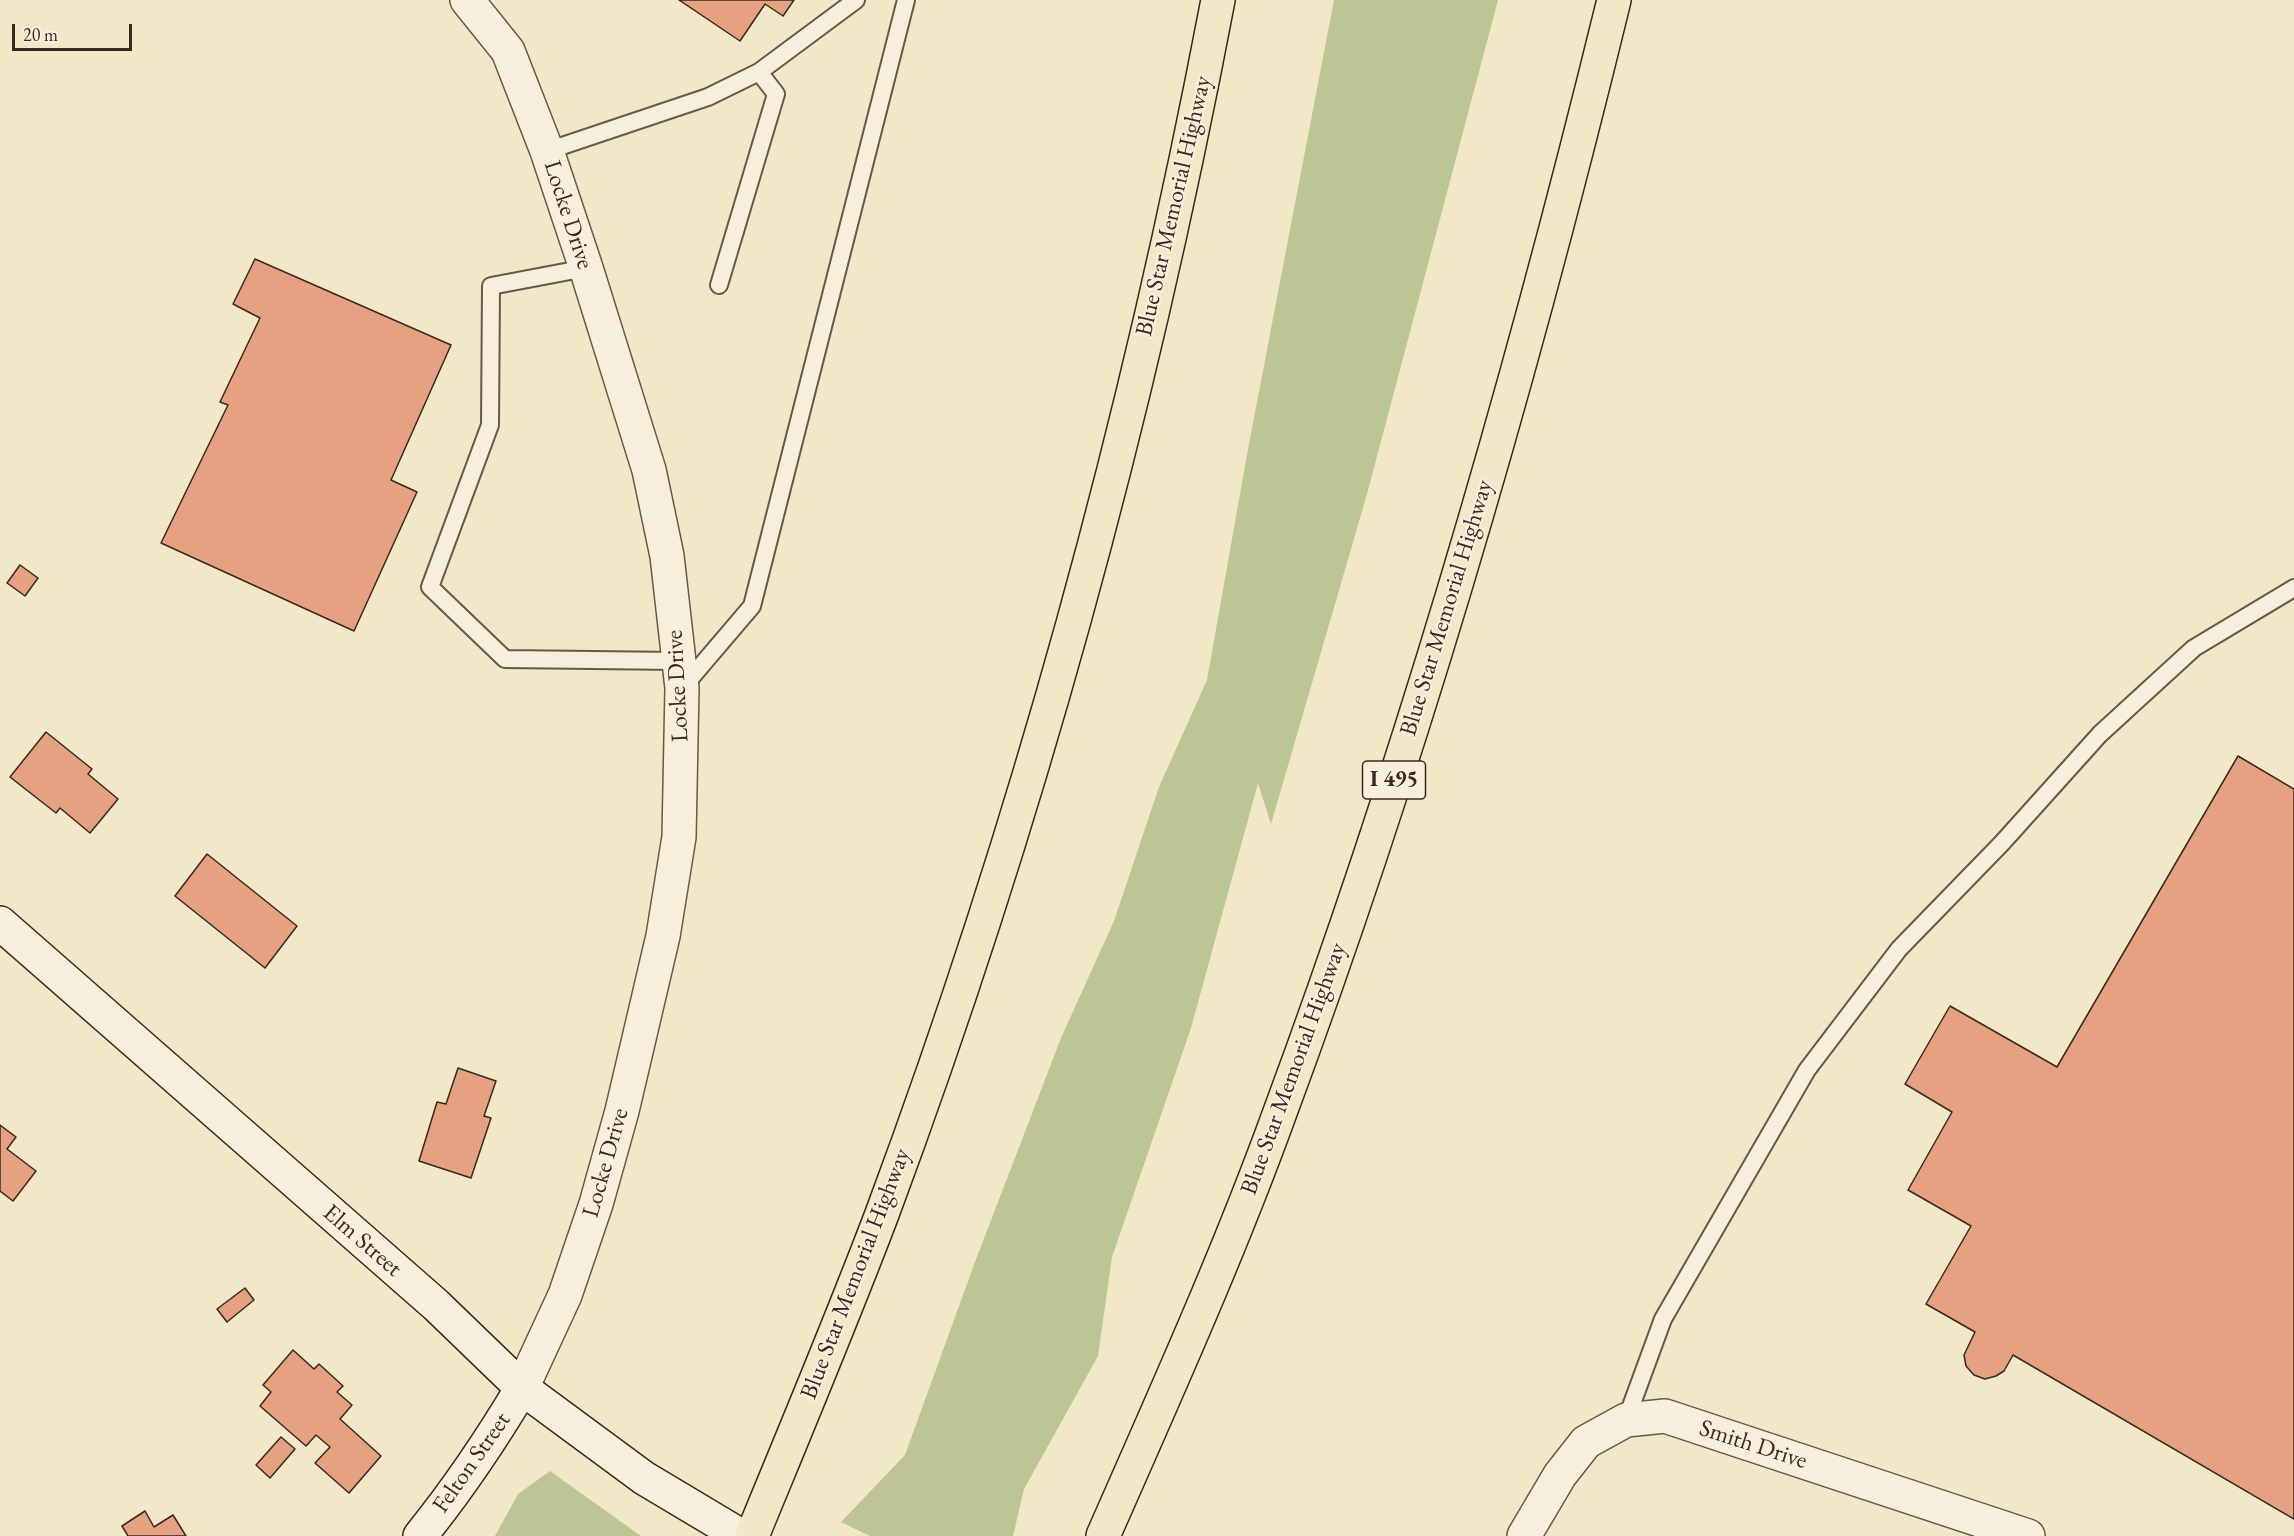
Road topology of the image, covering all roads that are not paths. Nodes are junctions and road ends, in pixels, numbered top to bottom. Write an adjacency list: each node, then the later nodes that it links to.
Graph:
1 (467, 0): 7 (street, Locke Drive)
2 (856, 0): 6 (lane)
3 (906, 0): 11 (lane)
4 (1218, 0): 18 (highway, Blue Star Memorial Highway)
5 (1614, 0): 19 (highway, Blue Star Memorial Highway / I 495)
6 (759, 72): 7 (lane); 9 (lane)
7 (547, 151): 8 (street, Locke Drive)
8 (586, 268): 11 (street, Locke Drive); 11 (lane)
9 (719, 285)
10 (2294, 588): 14 (lane)
11 (681, 674): 13 (street, Locke Drive)
12 (0, 923): 13 (street, Elm Street)
13 (522, 1388): 16 (street, Felton Street); 17 (street, Elm Street)
14 (1626, 1420): 15 (street, Smith Drive); 20 (street, Smith Drive)
15 (2007, 1533)
16 (420, 1536)
17 (741, 1536)
18 (752, 1536)
19 (1103, 1536)
20 (1524, 1536)

